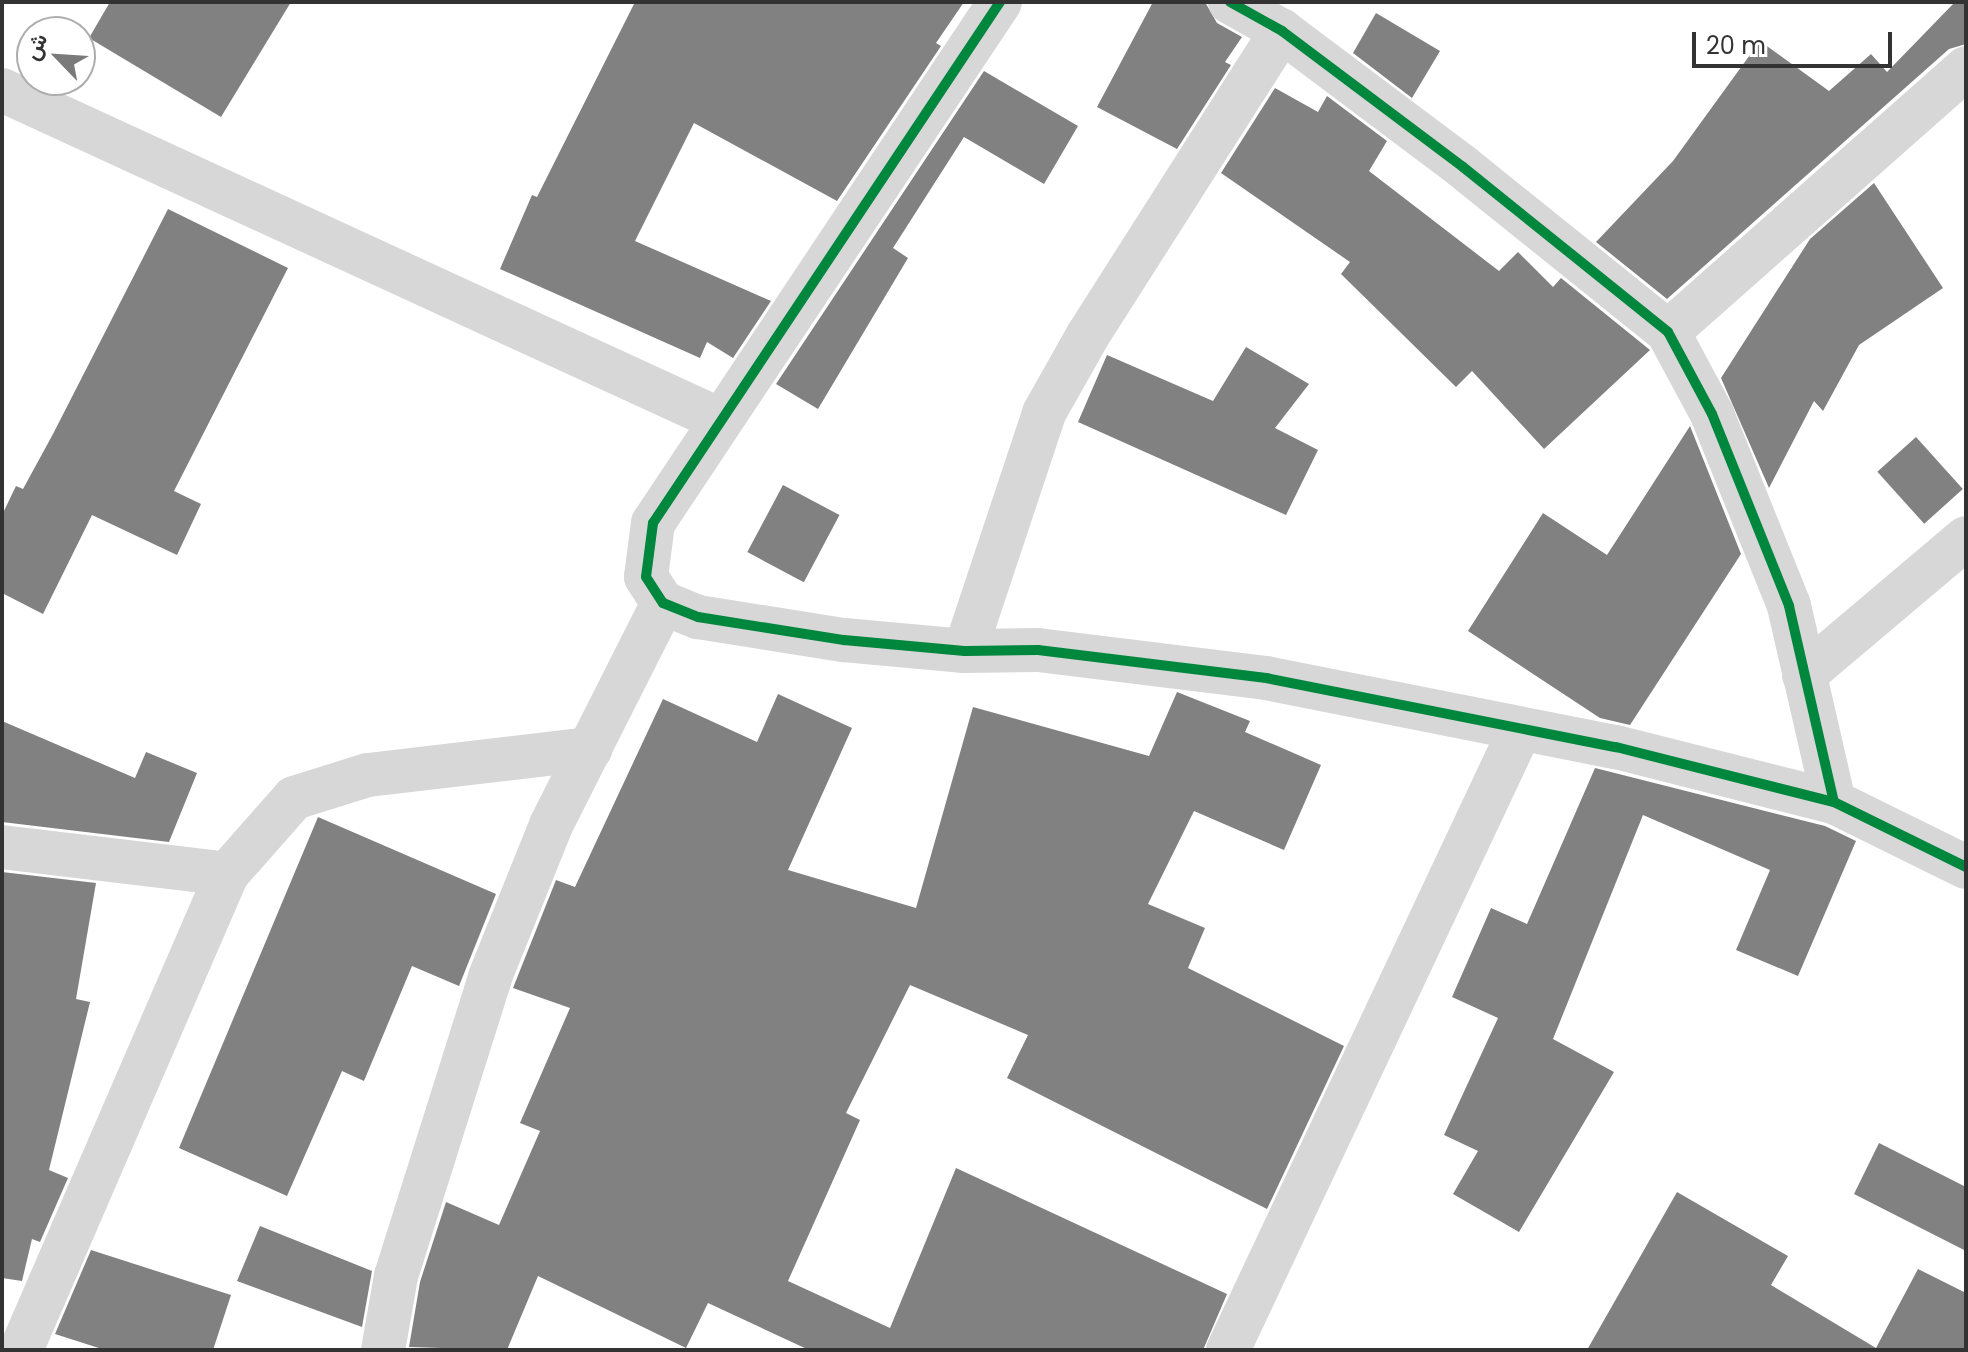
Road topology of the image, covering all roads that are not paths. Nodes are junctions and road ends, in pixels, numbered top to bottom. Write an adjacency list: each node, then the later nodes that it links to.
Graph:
1 (1000, 2): 7 (street)
2 (1230, 2): 3 (street)
3 (1282, 31): 6 (street); 10 (street)
4 (1966, 68): 6 (street)
5 (2, 90): 7 (street)
6 (1668, 332): 11 (street)
7 (720, 420): 9 (street)
8 (1966, 538): 11 (street)
9 (663, 603): 10 (street); 13 (street)
10 (965, 651): 12 (street)
11 (1804, 675): 14 (street)
12 (1520, 730): 14 (street); 20 (street)
13 (590, 749): 17 (street); 19 (street)
14 (1834, 802): 16 (street)
15 (2, 847): 17 (street)
16 (1966, 867)
17 (227, 874): 18 (street)
18 (21, 1350)
19 (383, 1350)
20 (1228, 1350)

